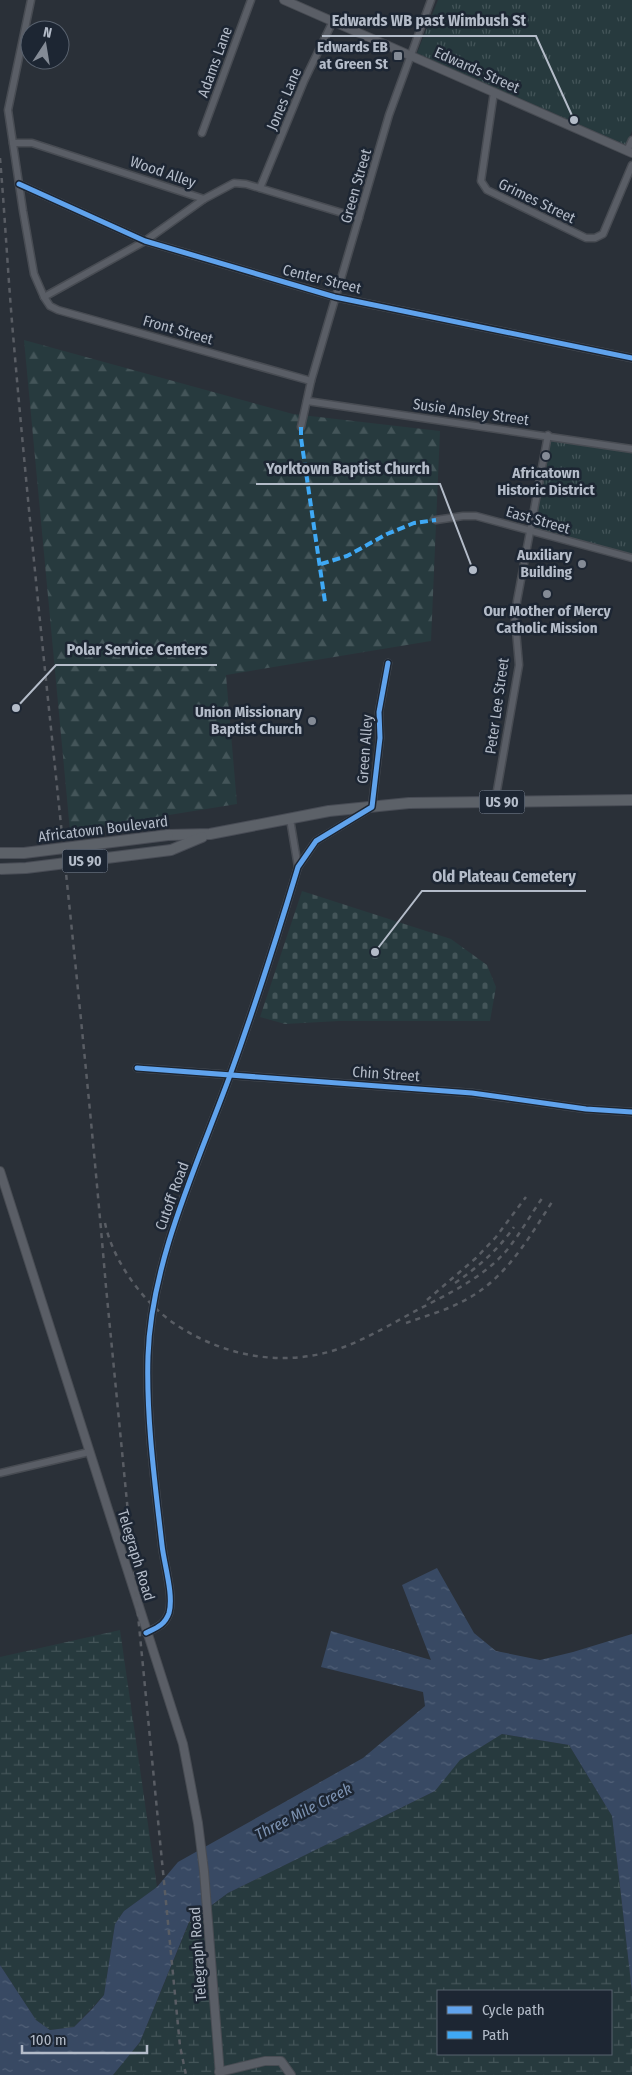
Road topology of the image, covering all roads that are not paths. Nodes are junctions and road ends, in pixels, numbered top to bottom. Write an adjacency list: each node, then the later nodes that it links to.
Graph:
1 (31, 0): 10 (street)
2 (251, 0): 8 (street, Adams Lane)
3 (284, 0): 5 (street, Edwards Street)
4 (431, 0): 6 (street, Green Street)
5 (333, 21): 6 (street, Edwards Street); 14 (street, Jones Lane)
6 (410, 55): 7 (street, Edwards Street); 16 (street, Green Street)
7 (494, 92): 11 (street, Edwards Street); 12 (street, Grimes Street)
8 (202, 133)
9 (632, 140): 11 (street)
10 (13, 143): 13 (street); 15 (street, Wood Alley)
11 (629, 152)
12 (632, 165)
13 (19, 184): 17 (street, Center Street); 18 (street)
14 (260, 188): 15 (street, Wood Alley); 16 (street, Wood Alley)
15 (204, 199): 17 (street)
16 (360, 218): 19 (street, Green Street)
17 (146, 241): 18 (street); 19 (street, Center Street)
18 (44, 297): 21 (street, Front Street)
19 (335, 297): 20 (street, Center Street); 21 (street, Green Street)
20 (632, 358)
21 (311, 380): 22 (street, Green Street)
22 (306, 401): 23 (street); 24 (street, Susie Ansley Street)
23 (301, 427)
24 (548, 435): 25 (street, Susie Ansley Street); 27 (street, Peter Lee Street)
25 (632, 449)
26 (436, 520): 27 (street, East Street)
27 (531, 530): 28 (street, East Street); 31 (street, Peter Lee Street)
28 (632, 558)
29 (388, 663): 32 (street, Green Alley)
30 (632, 800): 31 (main road, Africatown Boulevard / US 90)
31 (495, 802): 32 (main road, Africatown Boulevard / US 90)
32 (372, 807): 33 (main road, Africatown Boulevard / US 90); 36 (street, Cutoff Road)
33 (290, 819): 34 (main road, Africatown Boulevard / US 90); 36 (street, Cutoff Road)
34 (210, 834): 35 (main road, Africatown Boulevard / US 90, bridge); 37 (main road, Africatown Boulevard / US 90, bridge)
35 (0, 853)
36 (298, 867): 39 (street, Cutoff Road)
37 (0, 869)
38 (137, 1068): 39 (street, Chin Street)
39 (230, 1075): 40 (street, Chin Street); 44 (street, Cutoff Road)
40 (632, 1112)
41 (0, 1171): 42 (street, Telegraph Road)
42 (90, 1452): 43 (street); 44 (street, Telegraph Road)
43 (0, 1473)
44 (146, 1633): 45 (street, Telegraph Road)
45 (220, 2073): 46 (street)
46 (291, 2075)

